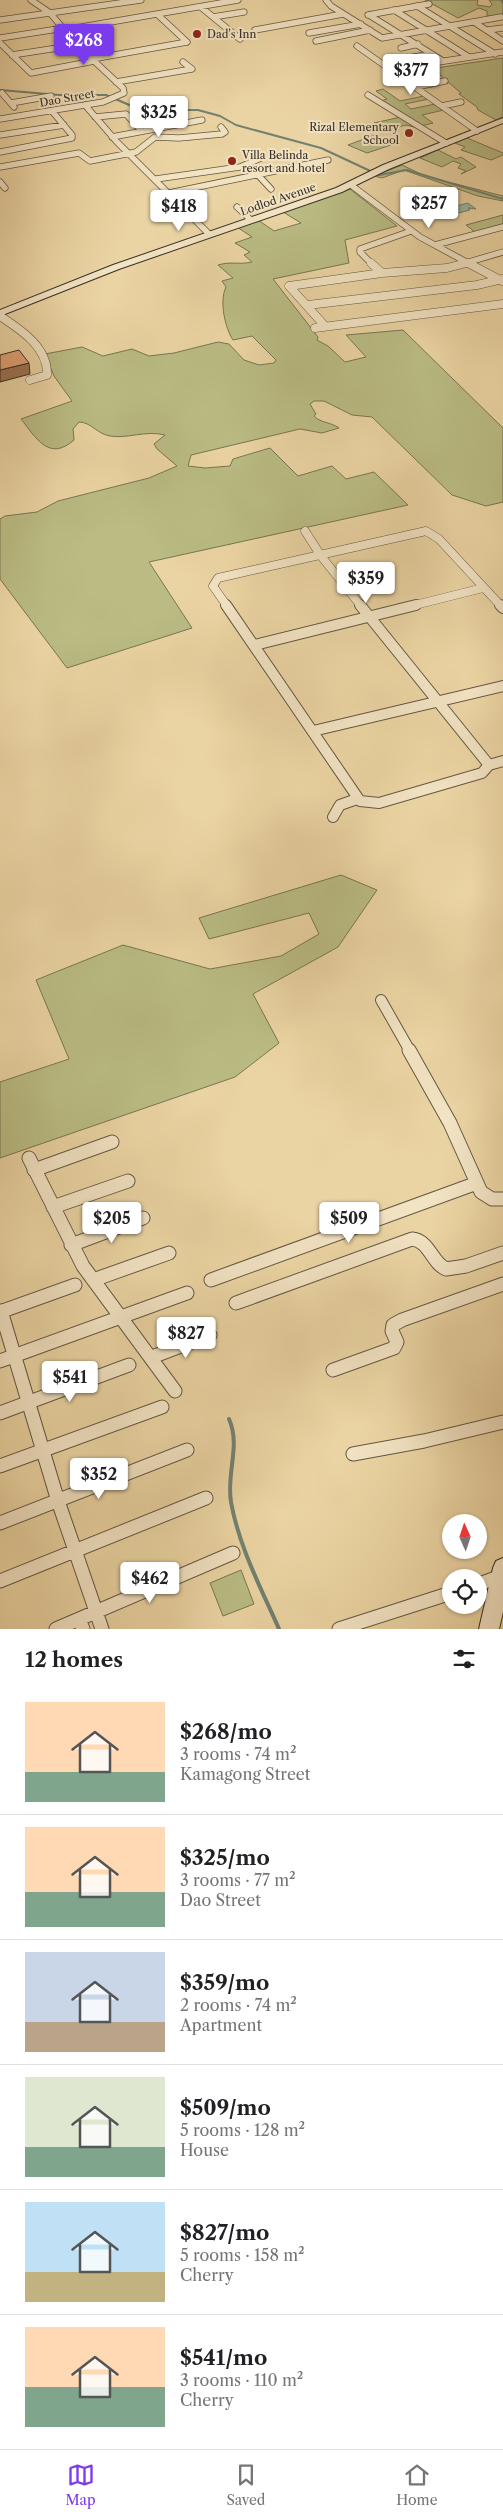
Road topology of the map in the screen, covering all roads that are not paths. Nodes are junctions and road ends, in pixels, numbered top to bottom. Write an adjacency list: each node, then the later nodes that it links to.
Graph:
1 (31, 0): 10 (street, Dao Street)
2 (141, 0): 10 (street)
3 (238, 0): 7 (street)
4 (326, 0): 11 (street)
5 (429, 4): 6 (street)
6 (417, 6): 8 (street); 20 (street)
7 (202, 8): 12 (street); 14 (street)
8 (394, 10): 13 (street); 25 (street)
9 (244, 12): 14 (street)
10 (50, 13): 17 (street); 21 (street, Dao Street)
11 (344, 14): 16 (street); 23 (street)
12 (158, 15): 21 (street); 44 (street)
13 (370, 15): 16 (street); 28 (street)
14 (213, 17): 30 (street)
15 (502, 17): 18 (street)
16 (352, 18): 19 (street)
17 (0, 20)
18 (474, 22): 20 (street); 26 (street)
19 (361, 24): 24 (street); 27 (street)
20 (451, 26): 25 (street); 40 (street)
21 (64, 28): 29 (street); 34 (street, Dao Street)
22 (503, 28): 26 (street)
23 (255, 30)
24 (370, 30): 28 (street); 32 (street)
25 (427, 30): 28 (street); 42 (street)
26 (488, 30): 31 (street)
27 (309, 33)
28 (402, 34): 35 (street)
29 (0, 38)
30 (240, 39)
31 (502, 40)
32 (316, 41)
33 (0, 43): 41 (street)
34 (77, 44): 41 (street); 44 (street, Dao Street)
35 (418, 44): 37 (street); 39 (street)
36 (357, 46): 49 (street)
37 (401, 48)
38 (503, 52): 40 (street)
39 (432, 54): 43 (street); 45 (street)
40 (495, 54): 42 (street)
41 (12, 55): 44 (street)
42 (469, 57): 45 (street)
43 (408, 58)
44 (93, 60): 50 (street, Dao Street)
45 (443, 61): 47 (street)
46 (183, 62): 50 (street)
47 (419, 65)
48 (423, 71): 49 (street)
49 (400, 76): 52 (street)
50 (116, 82): 58 (street, Dao Street)
51 (445, 82): 52 (street)
52 (416, 87): 59 (street)
53 (2, 93): 57 (street)
54 (368, 95): 72 (street)
55 (51, 96): 57 (street)
56 (461, 102): 59 (street)
57 (11, 103): 61 (street)
58 (85, 105): 60 (street, Dao Street); 62 (street)
59 (442, 106): 69 (street)
60 (52, 111): 61 (street, Dao Street); 66 (street)
61 (21, 116): 63 (street, Dao Street)
62 (95, 117): 68 (street); 71 (street)
63 (0, 119)
64 (202, 120): 68 (street)
65 (503, 120): 69 (main road, Lodlod Avenue)
66 (64, 125): 70 (street); 73 (street)
67 (221, 127): 74 (street)
68 (142, 131): 71 (street)
69 (476, 131): 72 (main road, Lodlod Avenue)
70 (0, 136)
71 (112, 137): 74 (street)
72 (446, 143): 85 (main road, Lodlod Avenue)
73 (0, 152)
74 (129, 153): 78 (street); 83 (street)
75 (261, 158): 83 (street)
76 (328, 160): 77 (street)
77 (306, 165): 79 (street); 80 (street)
78 (0, 167)
79 (282, 170): 81 (street); 82 (street)
80 (315, 172)
81 (258, 175): 87 (street); 88 (street)
82 (291, 177)
83 (156, 179): 88 (street)
84 (0, 182): 86 (street)
85 (351, 185): 90 (main road, Lodlod Avenue); 92 (street)
86 (6, 188)
87 (271, 188)
88 (169, 193): 93 (street)
89 (237, 207): 90 (street)
90 (251, 220): 93 (main road, Lodlod Avenue)
91 (503, 227): 94 (street)
92 (412, 230): 94 (street); 97 (street)
93 (209, 234): 101 (main road, Lodlod Avenue)
94 (435, 245): 96 (street)
95 (503, 252): 96 (street)
96 (468, 262): 97 (street); 98 (street)
97 (382, 273): 100 (street)
98 (502, 280): 100 (street)
99 (503, 304): 102 (street)
100 (308, 306): 102 (street)
101 (0, 314): 104 (street)
102 (324, 325): 103 (street)
103 (315, 328)
104 (30, 380)
105 (305, 531): 106 (street)
106 (321, 556): 107 (street); 109 (street); 110 (street)
107 (483, 588): 108 (street); 109 (street)
108 (503, 608)
109 (370, 616): 110 (street); 112 (street)
110 (255, 646): 113 (street)
111 (503, 686): 112 (street)
112 (439, 701): 113 (street); 115 (street)
113 (312, 731): 116 (street)
114 (503, 761): 115 (street)
115 (489, 765): 116 (street)
116 (358, 799): 117 (street)
117 (333, 817)
118 (381, 1000): 121 (street)
119 (112, 1142): 123 (street)
120 (128, 1181): 123 (street)
121 (477, 1183): 122 (street); 129 (street)
122 (503, 1198)
123 (53, 1207): 125 (street)
124 (144, 1218): 125 (street)
125 (71, 1245): 128 (street)
126 (169, 1253): 128 (street)
127 (503, 1253): 133 (street)
128 (93, 1280): 135 (street)
129 (211, 1280)
130 (503, 1284): 141 (street)
131 (75, 1285): 134 (street)
132 (187, 1293): 135 (street)
133 (236, 1303)
134 (1, 1312): 137 (street)
135 (120, 1316): 137 (street); 138 (street)
136 (210, 1335): 138 (street)
137 (16, 1356): 139 (street); 143 (street)
138 (152, 1357): 142 (street)
139 (0, 1361)
140 (129, 1365): 143 (street)
141 (333, 1370)
142 (175, 1391)
143 (30, 1403): 145 (street); 147 (street)
144 (162, 1407): 147 (street)
145 (0, 1413)
146 (503, 1422): 149 (street)
147 (43, 1450): 150 (street); 152 (street)
148 (187, 1450): 152 (street)
149 (353, 1454)
150 (0, 1466)
151 (206, 1498): 154 (street)
152 (58, 1501): 153 (street); 154 (street)
153 (0, 1523)
154 (75, 1550): 158 (street); 160 (street)
155 (233, 1553): 160 (street)
156 (502, 1572): 157 (street); 165 (main road)
157 (487, 1580)
158 (0, 1581)
159 (442, 1595): 164 (street)
160 (96, 1611): 161 (street); 163 (street)
161 (81, 1624): 162 (street)
162 (56, 1629)
163 (102, 1629)
164 (339, 1629)
165 (489, 1629)

